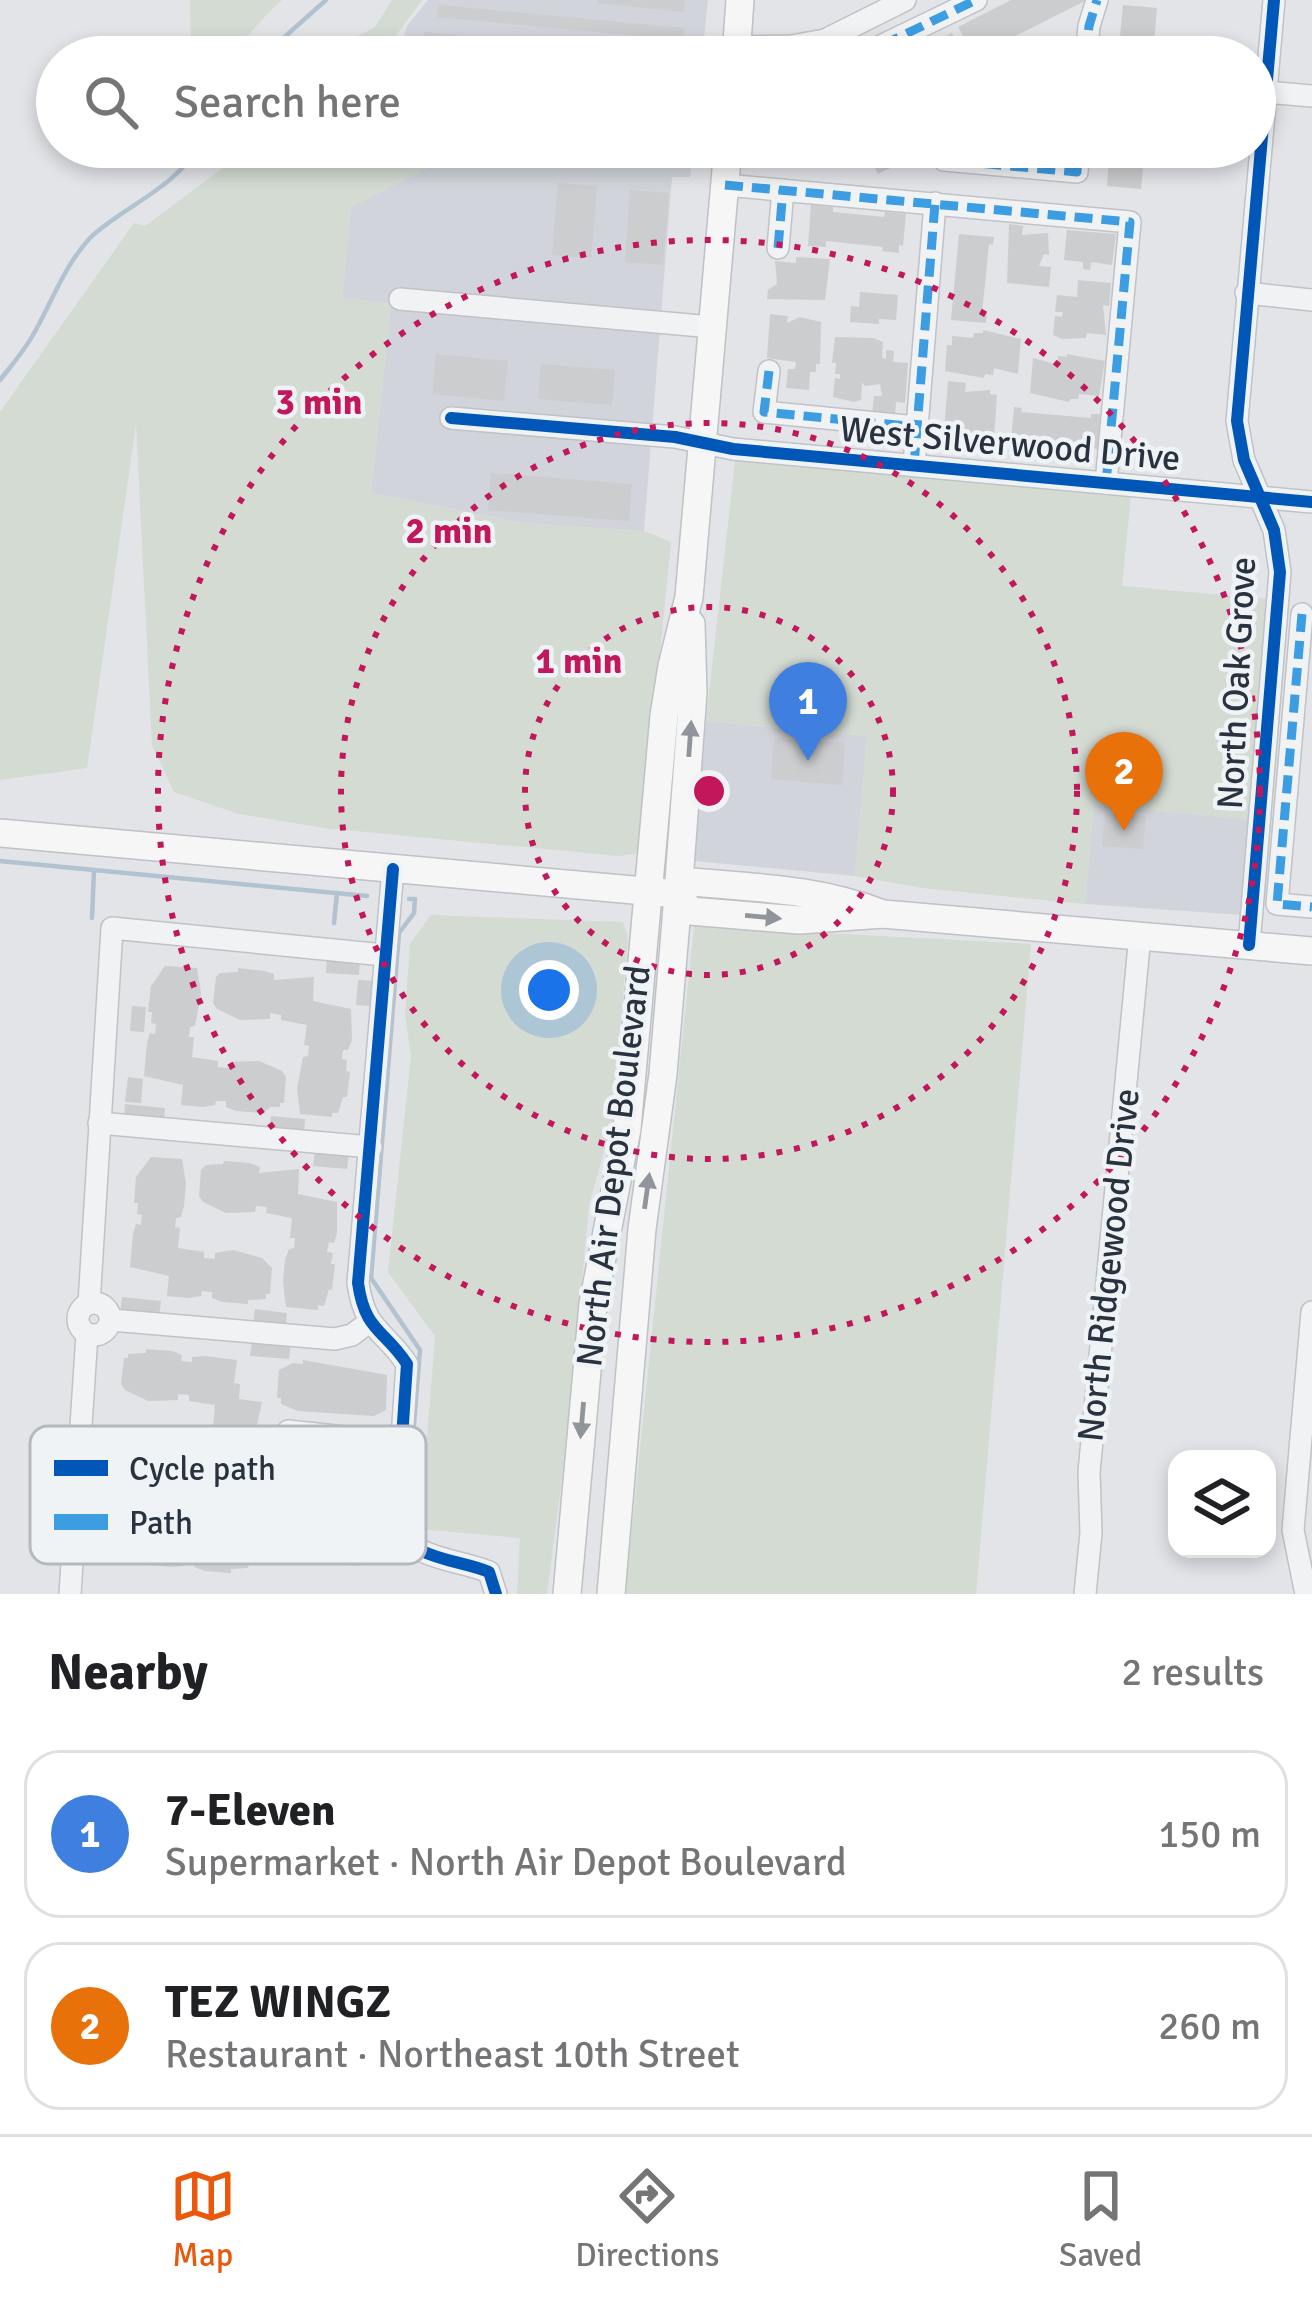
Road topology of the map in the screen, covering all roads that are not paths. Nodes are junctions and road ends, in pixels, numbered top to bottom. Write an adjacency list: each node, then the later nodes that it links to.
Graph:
1 (740, 0): 6 (main road)
2 (905, 0): 7 (street)
3 (976, 0): 8 (street)
4 (1097, 0): 9 (street)
5 (1274, 0): 10 (street, North Oak Grove)
6 (737, 36)
7 (833, 36)
8 (914, 36)
9 (1087, 36)
10 (1271, 36)
11 (1276, 93): 12 (street)
12 (1312, 96)
13 (726, 168): 17 (main road, North Air Depot Boulevard)
14 (1033, 168): 15 (street)
15 (1077, 168)
16 (1258, 168): 21 (street, North Oak Grove)
17 (724, 184): 18 (street); 24 (main road, North Air Depot Boulevard)
18 (783, 190): 19 (street); 20 (street)
19 (935, 203): 27 (street); 30 (street)
20 (778, 248)
21 (1246, 293): 23 (street); 31 (street, North Oak Grove)
22 (400, 299): 24 (street)
23 (1312, 300)
24 (712, 327): 28 (main road, North Air Depot Boulevard)
25 (769, 371): 27 (street)
26 (451, 418): 28 (street, West Silverwood Drive)
27 (917, 427): 29 (street)
28 (703, 443): 29 (street, West Silverwood Drive); 33 (main road, North Air Depot Boulevard)
29 (914, 465): 30 (street, West Silverwood Drive)
30 (1106, 483): 31 (street, West Silverwood Drive)
31 (1260, 497): 32 (street, West Silverwood Drive); 34 (street, North Oak Grove)
32 (1312, 502)
33 (689, 597): 38 (main road, North Air Depot Boulevard); 39 (main road, North Air Depot Boulevard, one-way to 33)
34 (1278, 613): 35 (street); 42 (street, North Oak Grove)
35 (1307, 615): 40 (street)
36 (0, 832): 37 (main road)
37 (393, 868): 38 (main road); 44 (street)
38 (647, 891): 39 (main road); 48 (main road, North Air Depot Boulevard)
39 (678, 894): 41 (main road); 49 (main road, North Air Depot Boulevard, one-way to 39)
40 (1312, 907)
41 (1140, 935): 42 (main road); 62 (street, North Ridgewood Drive)
42 (1249, 945): 43 (main road)
43 (1312, 950)
44 (384, 955): 45 (street); 46 (street)
45 (99, 1123): 46 (street); 47 (street)
46 (371, 1148): 52 (street)
47 (88, 1304): 51 (street); 53 (street)
48 (593, 1304): 49 (main road); 60 (main road, North Air Depot Boulevard, one-way to 60)
49 (635, 1307): 61 (main road, North Air Depot Boulevard)
50 (1312, 1312): 63 (street)
51 (111, 1320): 52 (street); 53 (street)
52 (369, 1322): 55 (street)
53 (87, 1334): 54 (street)
54 (81, 1426)
55 (403, 1426)
56 (426, 1553): 59 (street)
57 (72, 1564): 58 (street)
58 (70, 1594)
59 (496, 1594)
60 (567, 1594)
61 (611, 1594)
62 (1085, 1594)
63 (1306, 1594)

